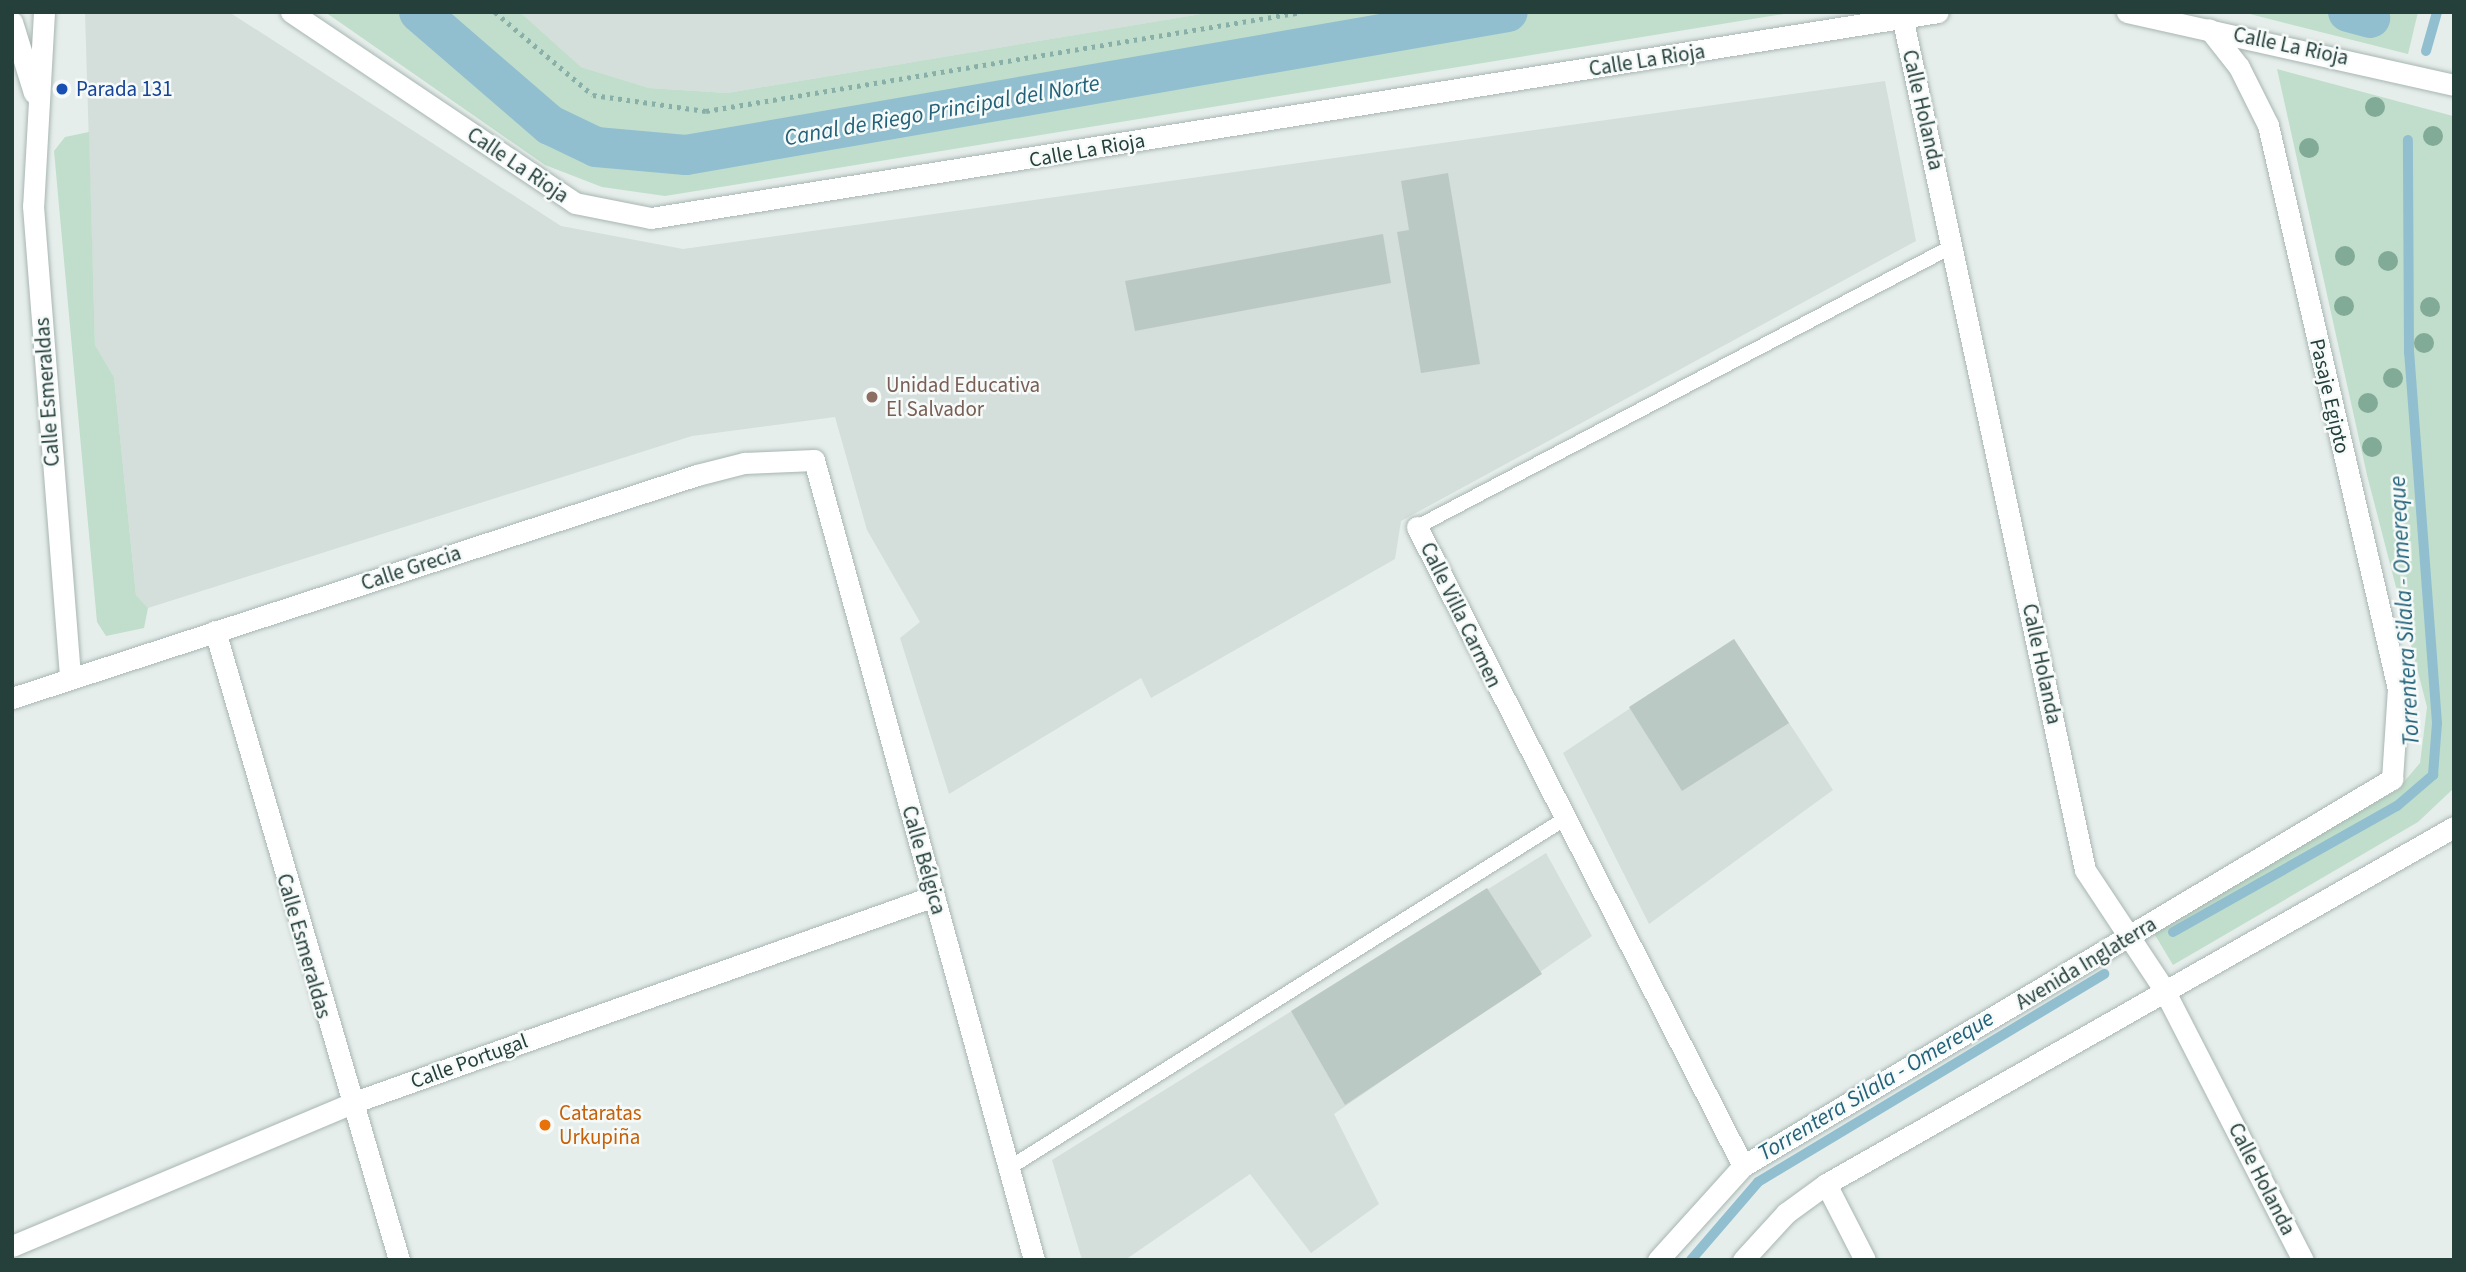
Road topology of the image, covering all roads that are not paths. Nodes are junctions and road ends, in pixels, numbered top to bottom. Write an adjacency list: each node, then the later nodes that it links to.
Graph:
1 (44, 12): 9 (street, Calle Esmeraldas)
2 (291, 12): 5 (street, Calle La Rioja)
3 (1938, 12): 5 (street, Calle La Rioja)
4 (2127, 12): 7 (street, Calle La Rioja)
5 (1903, 21): 12 (street, Calle Holanda)
6 (12, 22): 9 (street, Calle Esmeraldas)
7 (2208, 29): 8 (street, Calle La Rioja); 18 (street, Pasaje Egipto)
8 (2454, 85)
9 (37, 105): 10 (street, Calle Esmeraldas)
10 (33, 206): 11 (street); 16 (street, Calle Esmeraldas)
11 (12, 213)
12 (1953, 246): 14 (lane, Calle Villa Carmen); 22 (street, Calle Holanda)
13 (814, 460): 15 (street, Calle Grecia); 21 (street, Calle Bélgica)
14 (1417, 527): 19 (street, Calle Villa Carmen)
15 (215, 631): 16 (street, Calle Grecia); 24 (street, Calle Esmeraldas)
16 (69, 678): 17 (street, Calle Grecia)
17 (12, 698)
18 (2392, 779): 22 (street, Avenida Inglaterra)
19 (1563, 820): 25 (street, Calle Villa Carmen); 26 (lane)
20 (2451, 837): 23 (street)
21 (934, 896): 24 (street, Calle Portugal); 26 (street, Calle Bélgica)
22 (2128, 937): 23 (street, Calle Holanda); 25 (street, Avenida Inglaterra)
23 (2163, 988): 27 (street); 34 (street, Calle Holanda)
24 (349, 1104): 28 (street, Calle Portugal); 29 (street, Calle Esmeraldas)
25 (1743, 1166): 31 (street, Avenida Inglaterra)
26 (1009, 1168): 30 (street, Calle Bélgica)
27 (1826, 1184): 32 (street); 33 (street)
28 (12, 1246)
29 (399, 1260)
30 (1034, 1260)
31 (1658, 1260)
32 (1743, 1260)
33 (1864, 1260)
34 (2303, 1260)

